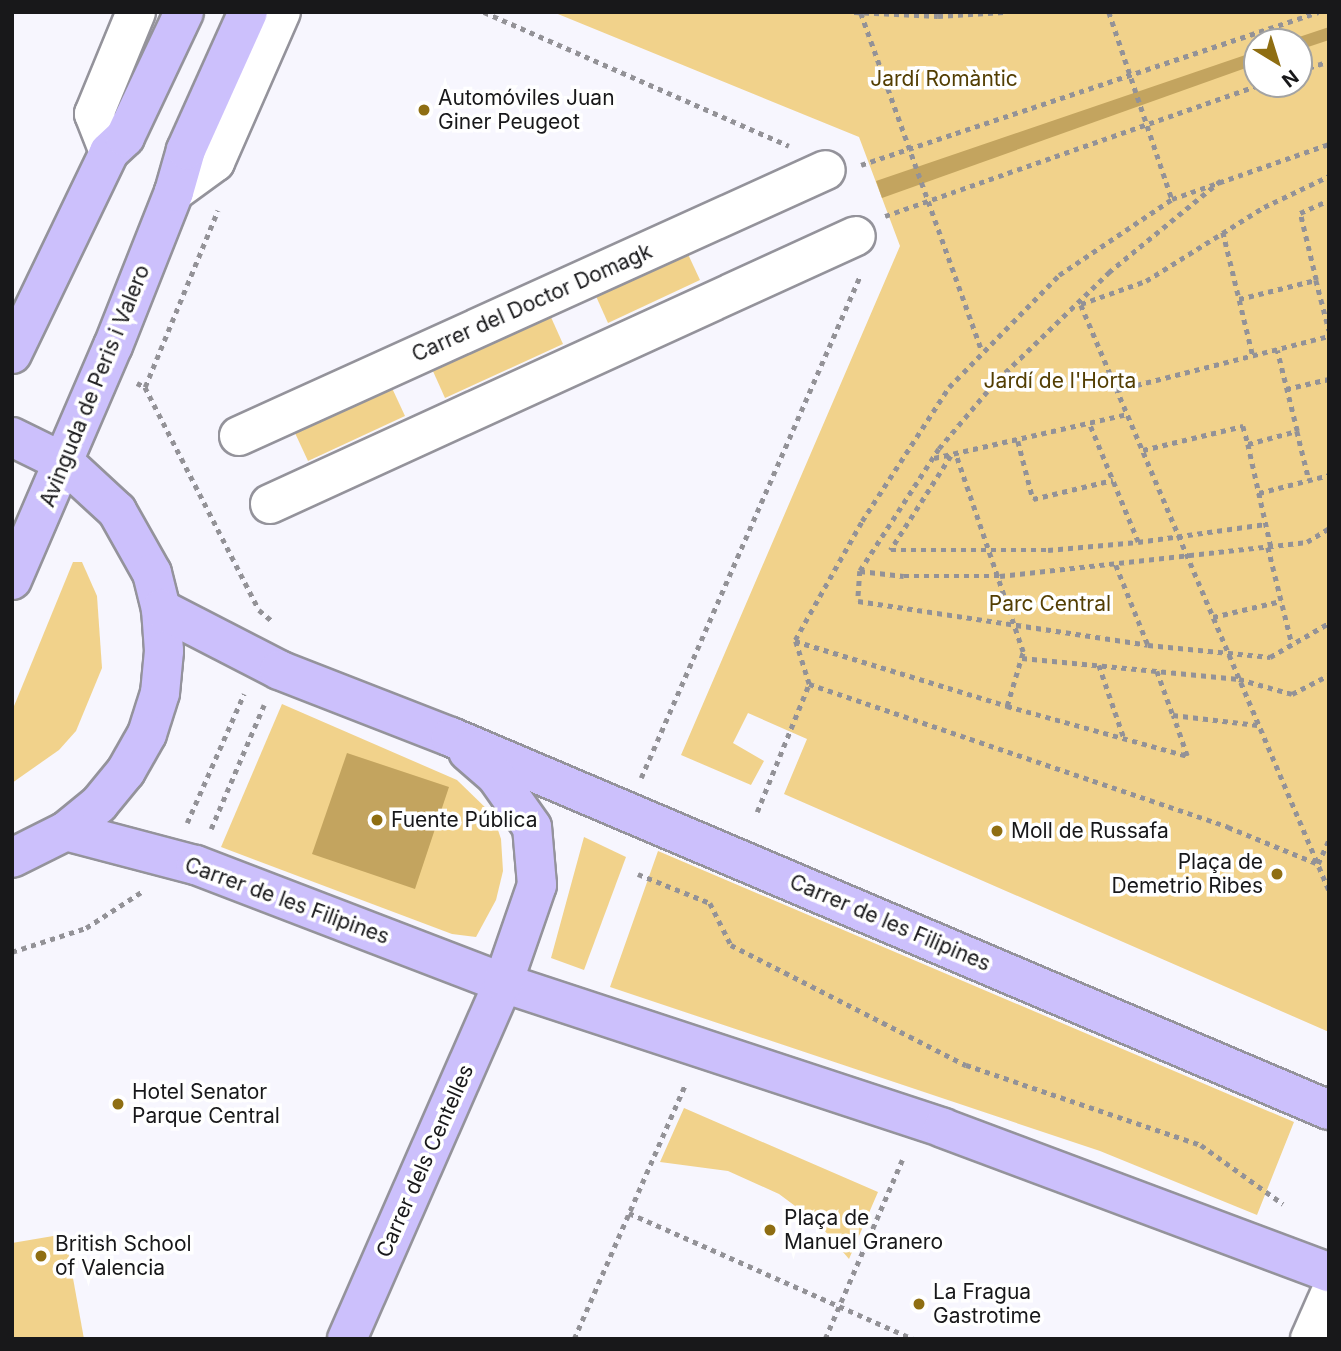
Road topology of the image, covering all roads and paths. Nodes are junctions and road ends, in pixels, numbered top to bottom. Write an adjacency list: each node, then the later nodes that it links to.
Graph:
1 (136, 12): 16 (street)
2 (184, 12): 16 (main road)
3 (248, 12): 20 (main road, Avinguda de Peris i Valero)
4 (281, 12): 20 (street)
5 (484, 12): 17 (path)
6 (854, 12): 10 (path)
7 (1004, 12): 10 (path)
8 (1109, 12): 11 (path)
9 (1318, 12): 11 (path)
10 (861, 13): 15 (path)
11 (1130, 74): 13 (path); 15 (path)
12 (1243, 90): 13 (path)
13 (1147, 123): 21 (path); 22 (path)
14 (1329, 144): 19 (path)
15 (909, 151): 17 (path); 21 (path)
16 (109, 152): 33 (main road)
17 (826, 170): 42 (street, Carrer del Doctor Domagk)
18 (1329, 176): 24 (path)
19 (1221, 181): 22 (path); 28 (path)
20 (174, 192): 49 (main road, Avinguda de Peris i Valero)
21 (927, 199): 25 (path); 32 (path)
22 (1172, 199): 32 (path)
23 (1329, 200): 26 (path)
24 (1223, 232): 27 (path); 28 (path)
25 (856, 236): 54 (street); 88 (path)
26 (1316, 280): 27 (path); 29 (path)
27 (1239, 299): 34 (path)
28 (1081, 305): 38 (path); 48 (path)
29 (1329, 330)
30 (1329, 336): 31 (path)
31 (1277, 350): 34 (path); 37 (path)
32 (982, 351): 71 (path)
33 (12, 354)
34 (1253, 356): 38 (path)
35 (1329, 379): 37 (path)
36 (145, 387): 76 (path)
37 (1286, 389): 41 (path)
38 (1117, 390): 39 (path)
39 (1128, 414): 40 (path); 46 (path)
40 (1089, 423): 44 (path); 51 (path)
41 (1297, 431): 45 (path); 52 (path)
42 (239, 436)
43 (12, 437): 49 (main road)
44 (1018, 440): 47 (path); 51 (path)
45 (1248, 444): 46 (path); 53 (path)
46 (1143, 450): 57 (path)
47 (954, 456): 48 (path); 60 (path); 60 (path)
48 (933, 458): 63 (path)
49 (65, 463): 65 (main road, Avinguda de Peris i Valero); 67 (main road)
50 (1329, 475): 52 (path)
51 (1113, 480): 58 (path)
52 (1309, 480): 53 (path)
53 (1259, 493): 55 (path)
54 (270, 504)
55 (1266, 524): 57 (path); 59 (path)
56 (1329, 528): 59 (path)
57 (1179, 536): 58 (path); 61 (path)
58 (1138, 542): 60 (path)
59 (1269, 547): 61 (path); 66 (path)
60 (991, 550): 64 (path)
61 (1188, 558): 62 (path); 68 (path)
62 (1116, 565): 64 (path); 73 (path)
63 (860, 570): 64 (path); 70 (path)
64 (1000, 576): 70 (path)
65 (12, 580)
66 (1282, 601): 68 (path); 72 (path)
67 (161, 608): 76 (main road, Carrer de les Filipines); 90 (main road)
68 (1213, 617): 74 (path)
69 (1329, 623): 72 (path)
70 (1018, 629): 73 (path); 75 (path)
71 (794, 640): 81 (path); 83 (path)
72 (1292, 644): 74 (path)
73 (1148, 645): 74 (path)
74 (1228, 652): 80 (path)
75 (1022, 658): 77 (path); 83 (path)
76 (259, 660): 86 (main road, Carrer de les Filipines); 94 (path)
77 (1099, 665): 78 (path); 87 (path)
78 (1157, 671): 80 (path); 84 (path)
79 (1329, 675): 80 (path)
80 (1239, 679): 85 (path)
81 (809, 684): 89 (path); 95 (path)
82 (267, 698): 92 (path)
83 (1007, 706): 87 (path)
84 (1173, 715): 85 (path); 87 (path)
85 (1258, 725): 95 (path)
86 (451, 737): 88 (main road, Carrer de les Filipines); 99 (main road, Carrer de les Filipines)
87 (1125, 739)
88 (628, 811): 101 (main road, Carrer de les Filipines)
89 (757, 812)
90 (66, 831): 93 (main road); 94 (main road, Carrer de les Filipines)
91 (1329, 839): 95 (path)
92 (206, 841)
93 (12, 858)
94 (172, 859): 98 (path); 99 (main road, Carrer de les Filipines)
95 (1318, 864): 97 (path)
96 (638, 874): 103 (path)
97 (1329, 890)
98 (12, 952)
99 (503, 983): 105 (main road, Carrer de les Filipines); 108 (main road, Carrer dels Centelles)
100 (687, 1082): 104 (path)
101 (1329, 1110)
102 (902, 1160): 107 (path)
103 (1283, 1204)
104 (629, 1213): 107 (path); 109 (path)
105 (1329, 1272)
106 (1329, 1296): 112 (street)
107 (839, 1306): 110 (path); 111 (path)
108 (347, 1339)
109 (574, 1339)
110 (825, 1339)
111 (913, 1339)
112 (1310, 1339)

